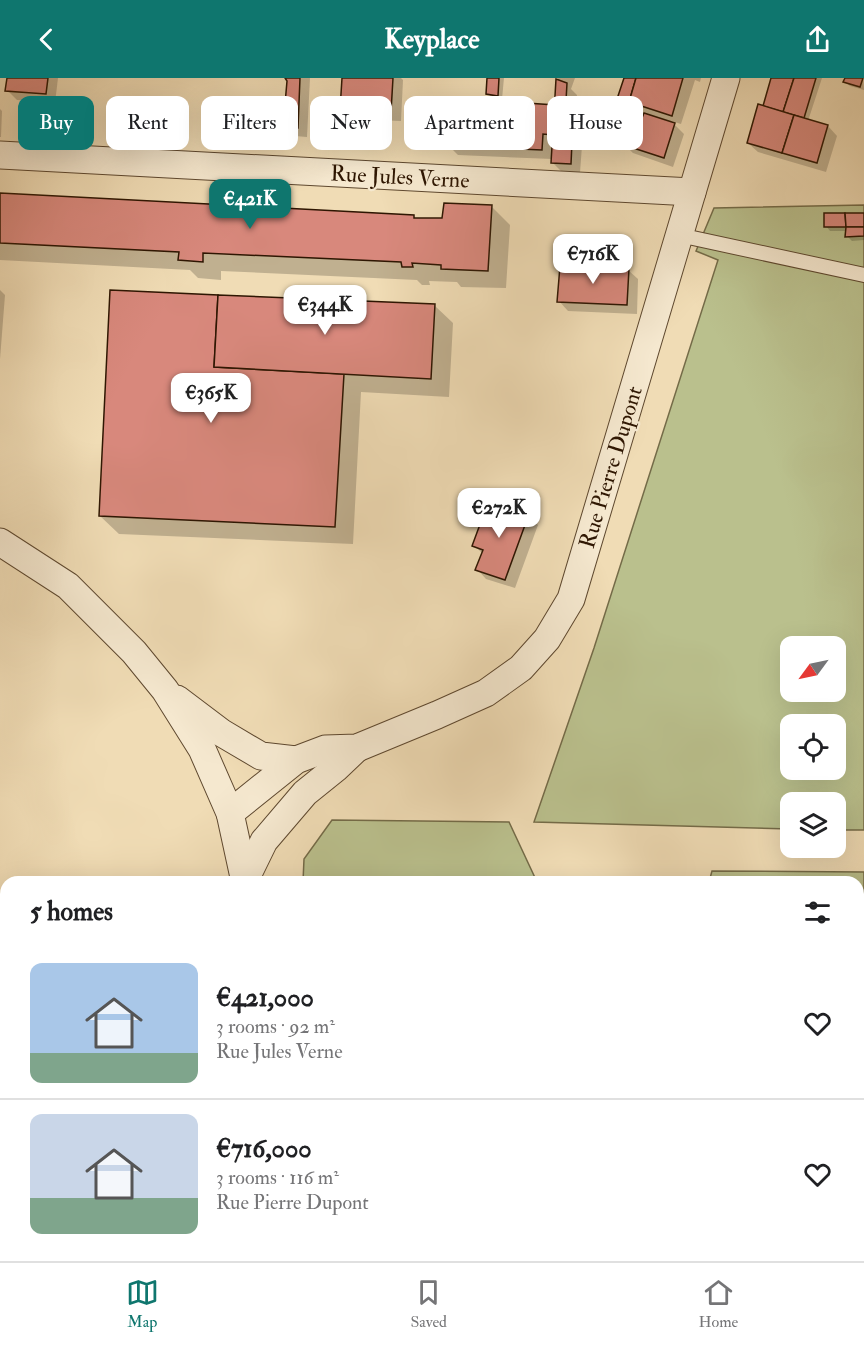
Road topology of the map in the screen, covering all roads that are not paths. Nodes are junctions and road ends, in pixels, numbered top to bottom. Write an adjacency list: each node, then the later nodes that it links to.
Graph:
1 (726, 78): 3 (street, Rue Pierre Dupont)
2 (0, 154): 3 (street, Rue Jules Verne)
3 (692, 192): 4 (street, Rue Pierre Dupont)
4 (679, 235): 5 (lane); 8 (street, Rue Pierre Dupont)
5 (864, 275)
6 (0, 542): 7 (street)
7 (165, 690): 9 (street); 10 (street)
8 (357, 748): 9 (street); 12 (street)
9 (296, 760): 10 (street)
10 (230, 813): 11 (street)
11 (243, 876)
12 (247, 876)

